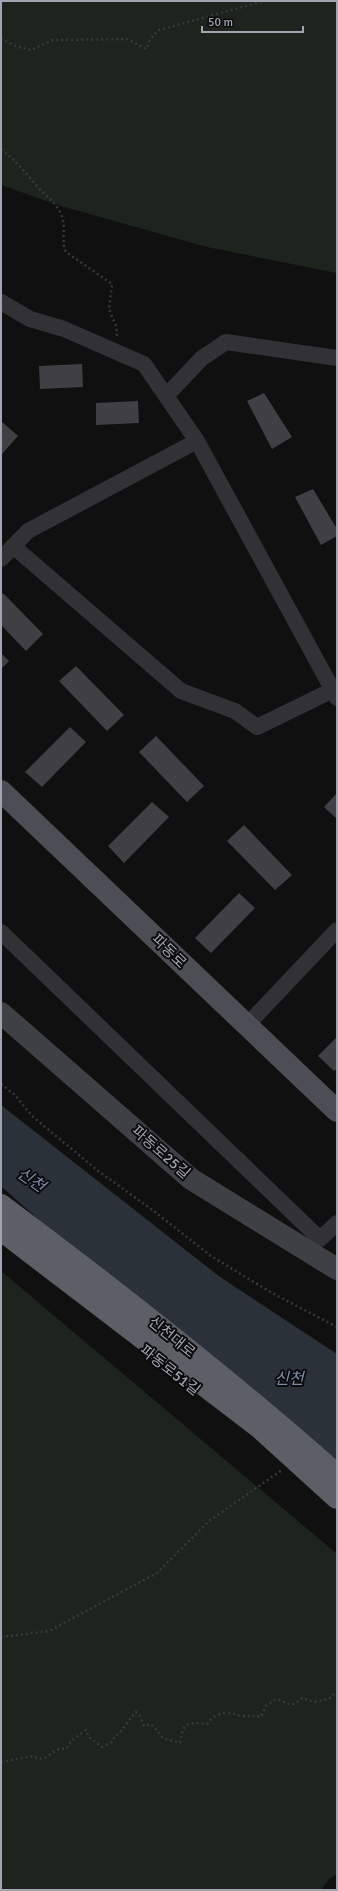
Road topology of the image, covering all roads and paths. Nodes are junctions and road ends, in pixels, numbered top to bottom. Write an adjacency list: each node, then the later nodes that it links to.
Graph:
1 (264, 1): 2 (path)
2 (1, 38)
3 (1, 149): 5 (path)
4 (1, 302): 5 (street)
5 (120, 353): 7 (street)
6 (337, 358): 7 (street)
7 (166, 396): 8 (street)
8 (198, 440): 9 (street); 11 (street)
9 (13, 546): 10 (street); 11 (street)
10 (1, 559)
11 (336, 692)
12 (1, 791): 16 (main road, 파동로)
13 (337, 930): 16 (street)
14 (1, 932): 23 (street)
15 (1, 1013): 23 (street, 파동로25길)
16 (246, 1026): 18 (main road, 파동로)
17 (1, 1084): 25 (path)
18 (337, 1111)
19 (1, 1205): 27 (highway, 신천대로)
20 (337, 1223): 23 (street)
21 (1, 1230): 28 (highway, 신천대로)
22 (1, 1238): 26 (street, 파동로51길)
23 (313, 1244): 24 (street, 파동로25길)
24 (337, 1269)
25 (337, 1327)
26 (292, 1463): 29 (street, 파동로51길); 30 (path)
27 (337, 1475)
28 (337, 1498)
29 (337, 1504)
30 (1, 1637)
31 (337, 1691): 32 (path)
32 (1, 1762)

